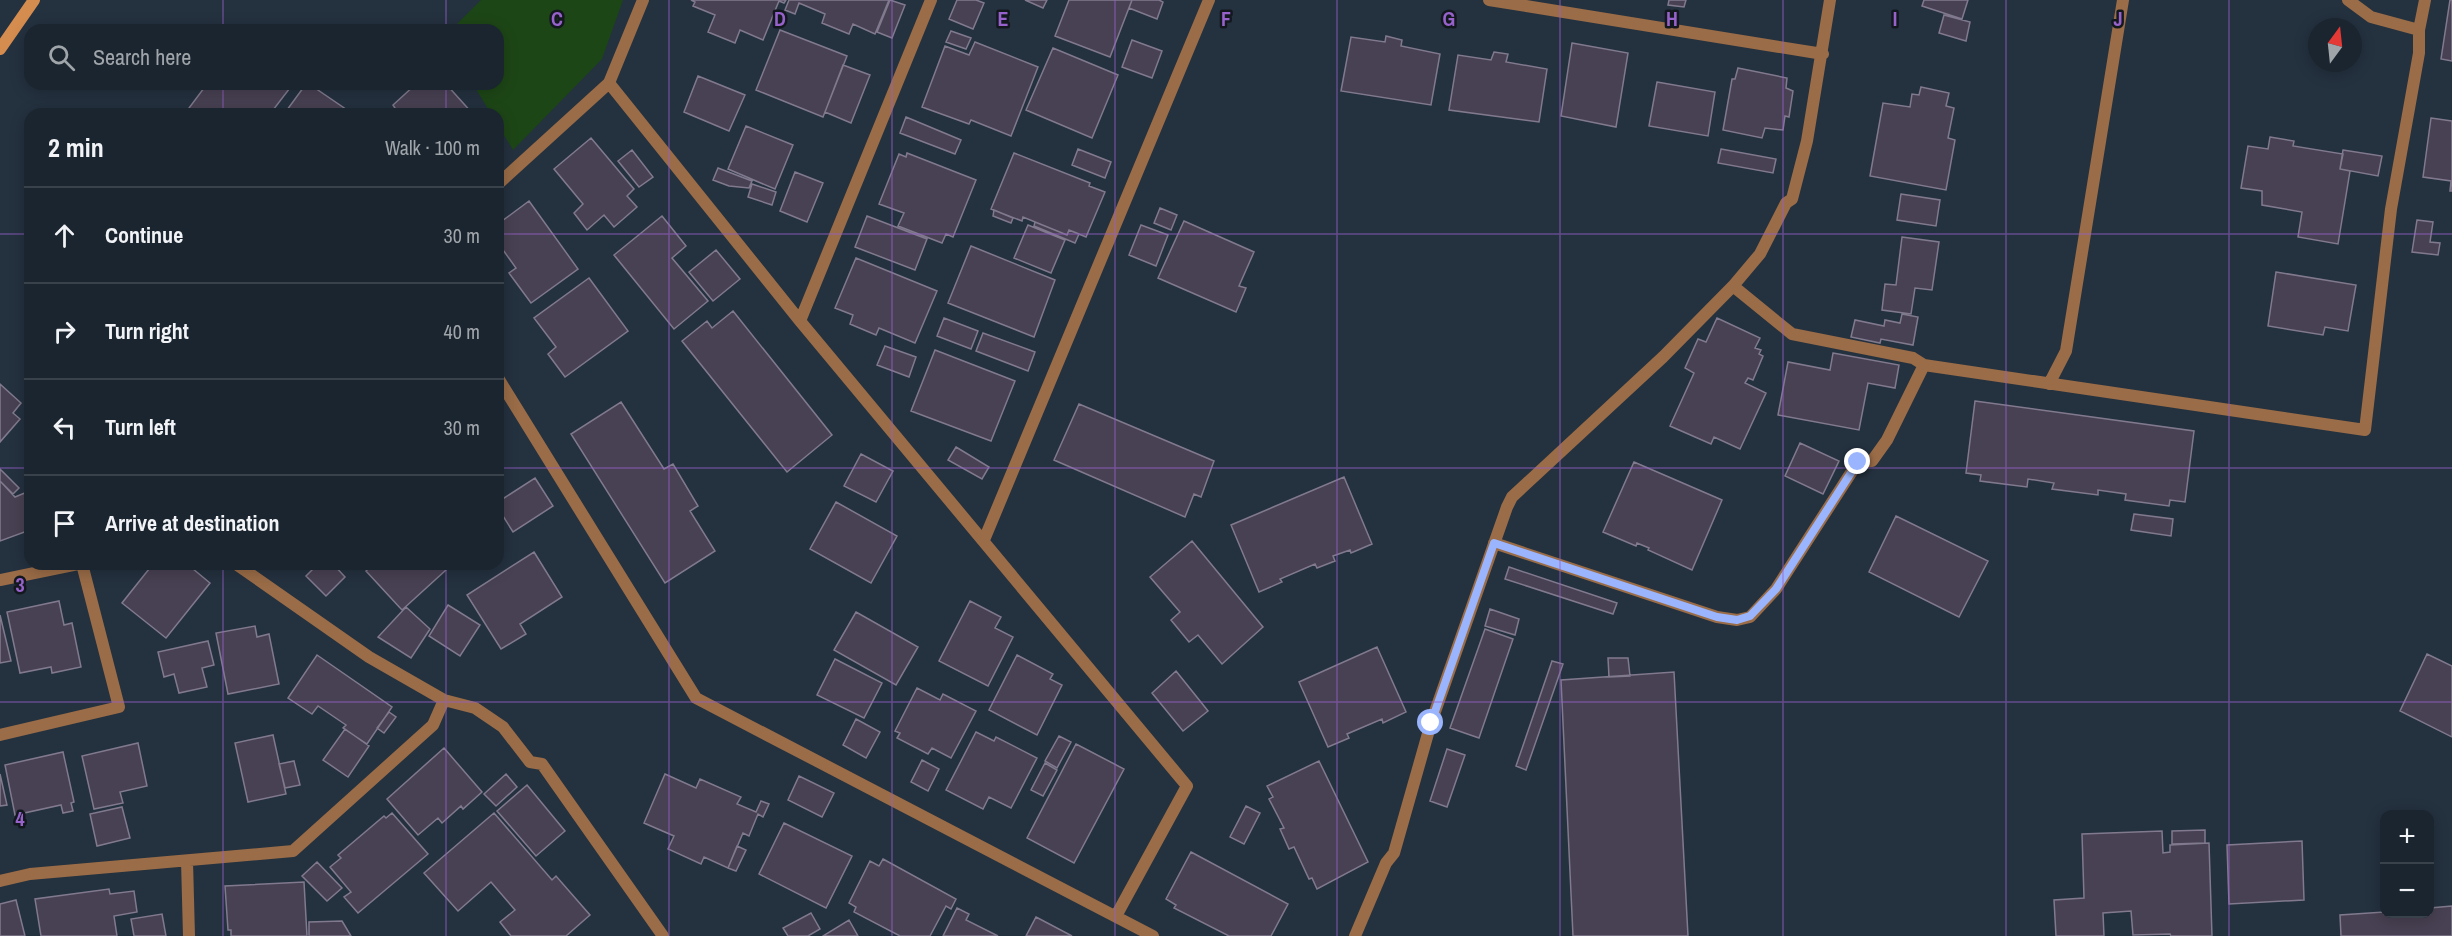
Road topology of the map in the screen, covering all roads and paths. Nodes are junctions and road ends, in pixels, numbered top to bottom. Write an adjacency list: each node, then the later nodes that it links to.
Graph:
1 (34, 0): 11 (main road)
2 (643, 0): 13 (street)
3 (931, 0): 16 (street)
4 (1209, 0): 20 (street)
5 (1489, 0): 12 (street)
6 (1830, 0): 12 (street)
7 (2122, 0): 18 (street)
8 (2348, 0): 10 (street)
9 (2425, 0): 10 (street)
10 (2419, 30): 18 (street)
11 (0, 49)
12 (1823, 54): 15 (street)
13 (609, 83): 14 (street); 16 (street)
14 (504, 179)
15 (1733, 286): 17 (street); 21 (street)
16 (800, 321): 20 (street)
17 (1924, 365): 18 (street); 21 (street)
18 (2049, 384)
19 (504, 388): 30 (street)
20 (984, 540): 30 (street)
21 (1494, 543): 34 (street)
22 (50, 570): 25 (street)
23 (82, 570): 27 (street)
24 (245, 570): 26 (street)
25 (0, 580)
26 (444, 700): 28 (street); 32 (street)
27 (0, 735)
28 (187, 861): 29 (street); 31 (street)
29 (0, 881)
30 (1116, 916): 33 (street)
31 (189, 936)
32 (663, 936)
33 (1153, 936)
34 (1355, 936)

